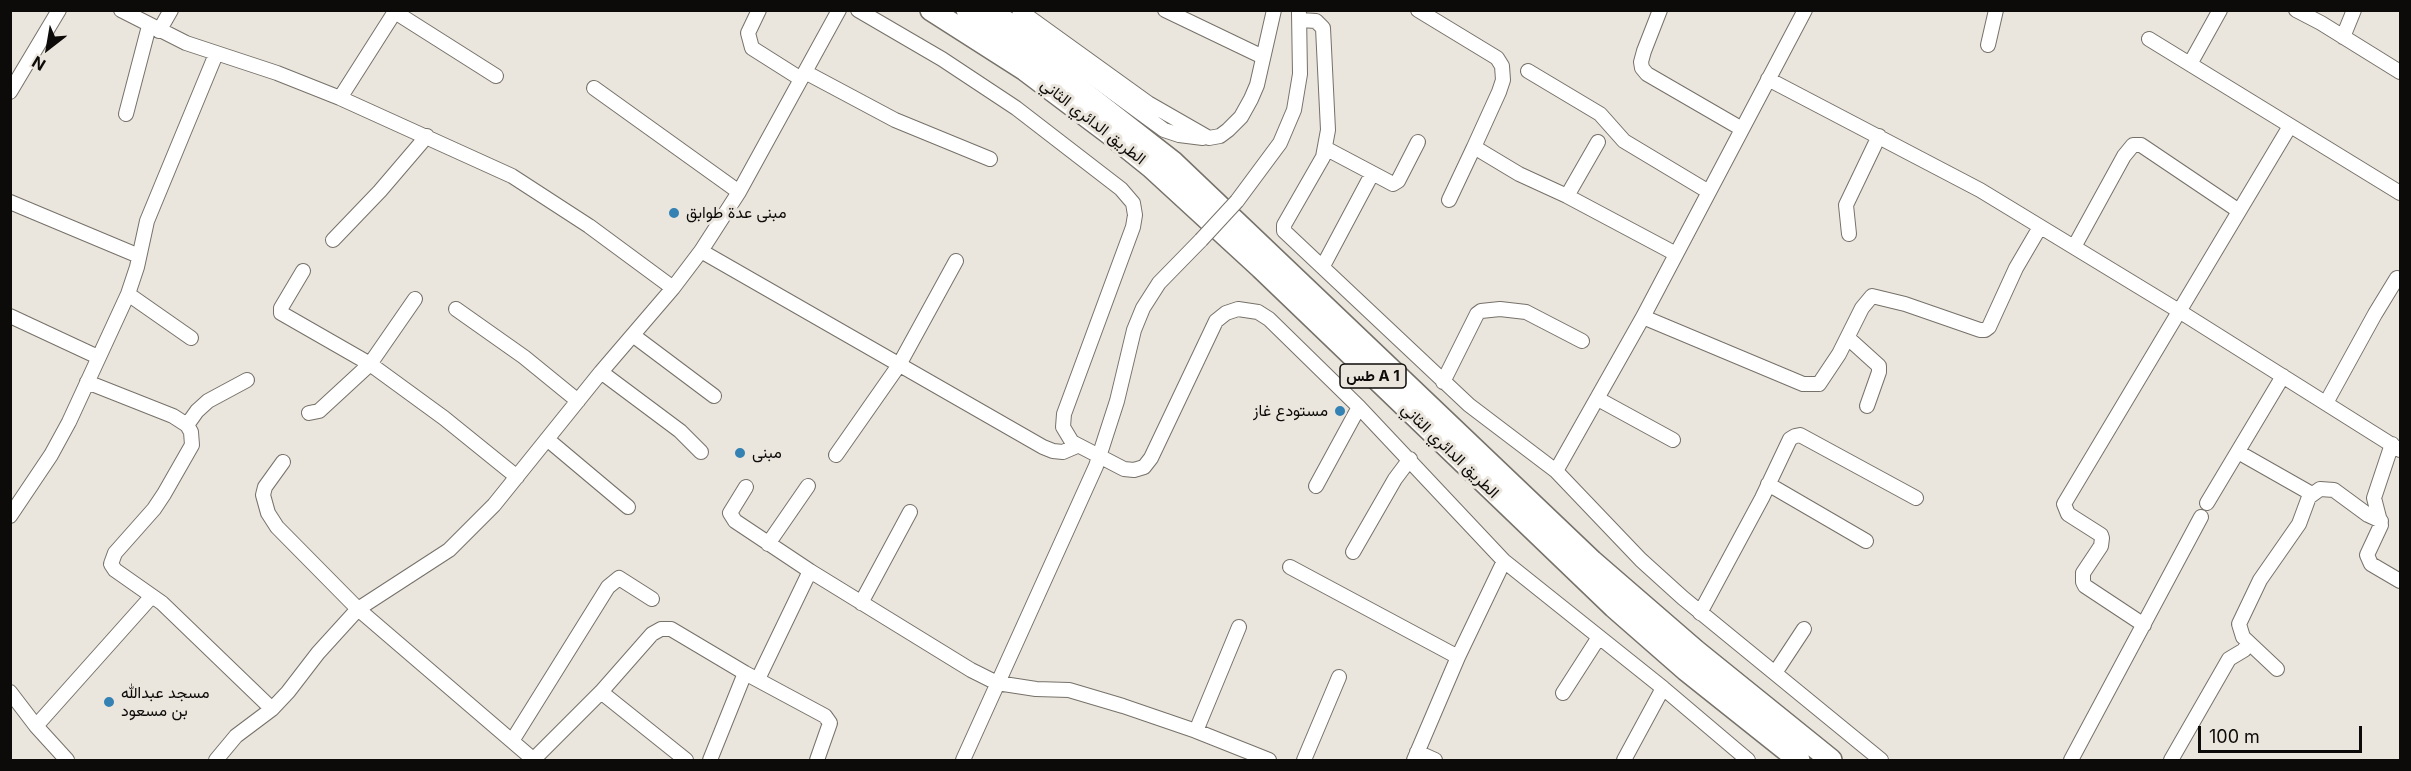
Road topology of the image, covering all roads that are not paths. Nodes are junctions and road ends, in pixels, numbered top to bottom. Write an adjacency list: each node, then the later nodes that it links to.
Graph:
1 (59, 10): 35 (street)
2 (121, 10): 22 (street)
3 (171, 10): 22 (street)
4 (759, 10): 32 (street)
5 (839, 10): 32 (street)
6 (858, 10): 96 (street)
7 (932, 10): 162 (highway, الطريق الدائري الثاني / طس A 1)
8 (992, 10): 42 (street)
9 (1019, 10): 42 (street)
10 (1165, 10): 27 (street)
11 (1274, 10): 27 (street)
12 (1418, 10): 45 (street)
13 (1660, 10): 39 (street)
14 (1805, 10): 33 (street)
15 (1996, 10): 25 (street)
16 (2220, 10): 28 (street)
17 (2296, 10): 23 (street)
18 (2354, 10): 23 (street)
19 (396, 11): 31 (street); 36 (street)
20 (969, 11): 163 (highway, الطريق الدائري الثاني / طس A 1)
21 (1299, 15): 46 (street); 101 (street, bridge)
22 (154, 28): 26 (street); 37 (street)
23 (2343, 37): 30 (street)
24 (2149, 39): 28 (street)
25 (1988, 45)
26 (216, 54): 36 (street); 62 (street)
27 (1263, 57): 42 (street)
28 (2190, 64): 38 (street)
29 (1528, 71): 50 (street)
30 (2400, 72)
31 (496, 76)
32 (803, 76): 47 (street); 49 (street)
33 (1768, 79): 39 (street); 41 (street)
34 (594, 88): 49 (street)
35 (10, 92)
36 (340, 98): 40 (street)
37 (126, 114)
38 (2290, 126): 51 (street); 55 (street)
39 (1742, 129): 50 (street)
40 (427, 136): 58 (street); 67 (street)
41 (1879, 136): 56 (street); 57 (street)
42 (1209, 138)
43 (1418, 142): 48 (street)
44 (1598, 142): 52 (street)
45 (1474, 147): 52 (street); 53 (street)
46 (1326, 148): 48 (street); 64 (street)
47 (990, 159)
48 (1372, 174): 64 (street)
49 (739, 192): 60 (street)
50 (1709, 192): 61 (street)
51 (2400, 193)
52 (1567, 196): 61 (street)
53 (1449, 200)
54 (10, 202): 62 (street)
55 (2239, 211): 59 (street); 71 (street)
56 (2040, 227): 59 (street); 76 (street)
57 (1849, 234)
58 (333, 240)
59 (2074, 247): 71 (street)
60 (701, 251): 67 (street); 80 (street)
61 (1676, 254): 73 (street)
62 (139, 256): 68 (street)
63 (956, 261): 80 (street)
64 (1323, 266): 85 (street)
65 (303, 271): 79 (street)
66 (2399, 277): 89 (street)
67 (674, 288): 74 (street)
68 (128, 294): 75 (street); 78 (street)
69 (415, 299): 79 (street)
70 (456, 309): 88 (street)
71 (2179, 311): 82 (street); 130 (street)
72 (10, 316): 78 (street)
73 (1643, 317): 76 (street); 87 (street)
74 (634, 336): 81 (street); 86 (street)
75 (191, 338)
76 (1848, 338): 90 (street)
77 (1582, 341): 85 (street)
78 (98, 357): 84 (street)
79 (370, 364): 92 (street); 105 (street)
80 (899, 365): 96 (street); 100 (street)
81 (602, 372): 88 (street); 98 (street)
82 (2283, 376): 89 (street); 99 (street)
83 (247, 380): 93 (street)
84 (87, 382): 93 (street); 115 (street)
85 (1443, 382): 104 (street)
86 (714, 396)
87 (1599, 399): 95 (street); 104 (street)
88 (578, 401): 94 (street)
89 (2326, 403): 97 (street)
90 (1867, 406)
91 (1359, 407): 101 (street); 102 (street); 108 (street)
92 (309, 413)
93 (187, 426): 125 (street)
94 (547, 439): 105 (street); 113 (street)
95 (1673, 440)
96 (1077, 446): 101 (street)
97 (2396, 447): 117 (street)
98 (701, 452)
99 (2238, 452): 110 (street); 112 (street)
100 (836, 455)
101 (1099, 457): 140 (street)
102 (1410, 459): 120 (street); 121 (street)
103 (283, 462): 128 (street)
104 (1556, 471): 129 (street)
105 (517, 477): 128 (street)
106 (1768, 484): 111 (street); 118 (street); 129 (street)
107 (808, 486): 119 (street)
108 (1316, 486)
109 (746, 487): 119 (street)
110 (2312, 494): 117 (street); 134 (street)
111 (1916, 498)
112 (2207, 503)
113 (628, 507)
114 (910, 512): 127 (street)
115 (10, 516)
116 (2201, 517): 130 (street)
117 (2381, 521): 124 (street)
118 (1866, 541)
119 (768, 544): 123 (street)
120 (1353, 552)
121 (1504, 561): 133 (street); 135 (street)
122 (1290, 567): 135 (street)
123 (810, 572): 127 (street); 138 (street)
124 (2400, 581)
125 (152, 596): 145 (street); 146 (street)
126 (652, 599): 148 (street)
127 (861, 603): 140 (street)
128 (358, 609): 145 (street); 148 (street)
129 (1700, 613): 137 (street)
130 (2144, 625): 165 (street)
131 (1239, 627): 147 (street)
132 (1804, 629): 137 (street)
133 (1599, 637): 141 (street); 144 (street)
134 (2248, 643): 136 (street); 166 (street)
135 (1458, 657): 149 (street)
136 (2277, 669)
137 (1774, 672): 164 (street)
138 (752, 676): 143 (street); 154 (street); 155 (street)
139 (1339, 676): 158 (street)
140 (997, 683): 147 (street); 156 (street)
141 (1663, 688): 160 (street); 161 (street)
142 (10, 692): 146 (street)
143 (601, 692): 152 (street); 153 (street)
144 (1563, 693)
145 (272, 709): 151 (street)
146 (36, 726): 150 (street)
147 (1196, 731): 157 (street)
148 (512, 741): 152 (street)
149 (1415, 756): 159 (street)
150 (64, 759)
151 (220, 759)
152 (533, 760)
153 (686, 760)
154 (710, 760)
155 (817, 760)
156 (963, 760)
157 (1269, 760)
158 (1304, 760)
159 (1435, 760)
160 (1624, 760)
161 (1748, 760)
162 (1799, 760)
163 (1831, 760)
164 (1881, 760)
165 (2071, 760)
166 (2171, 760)

